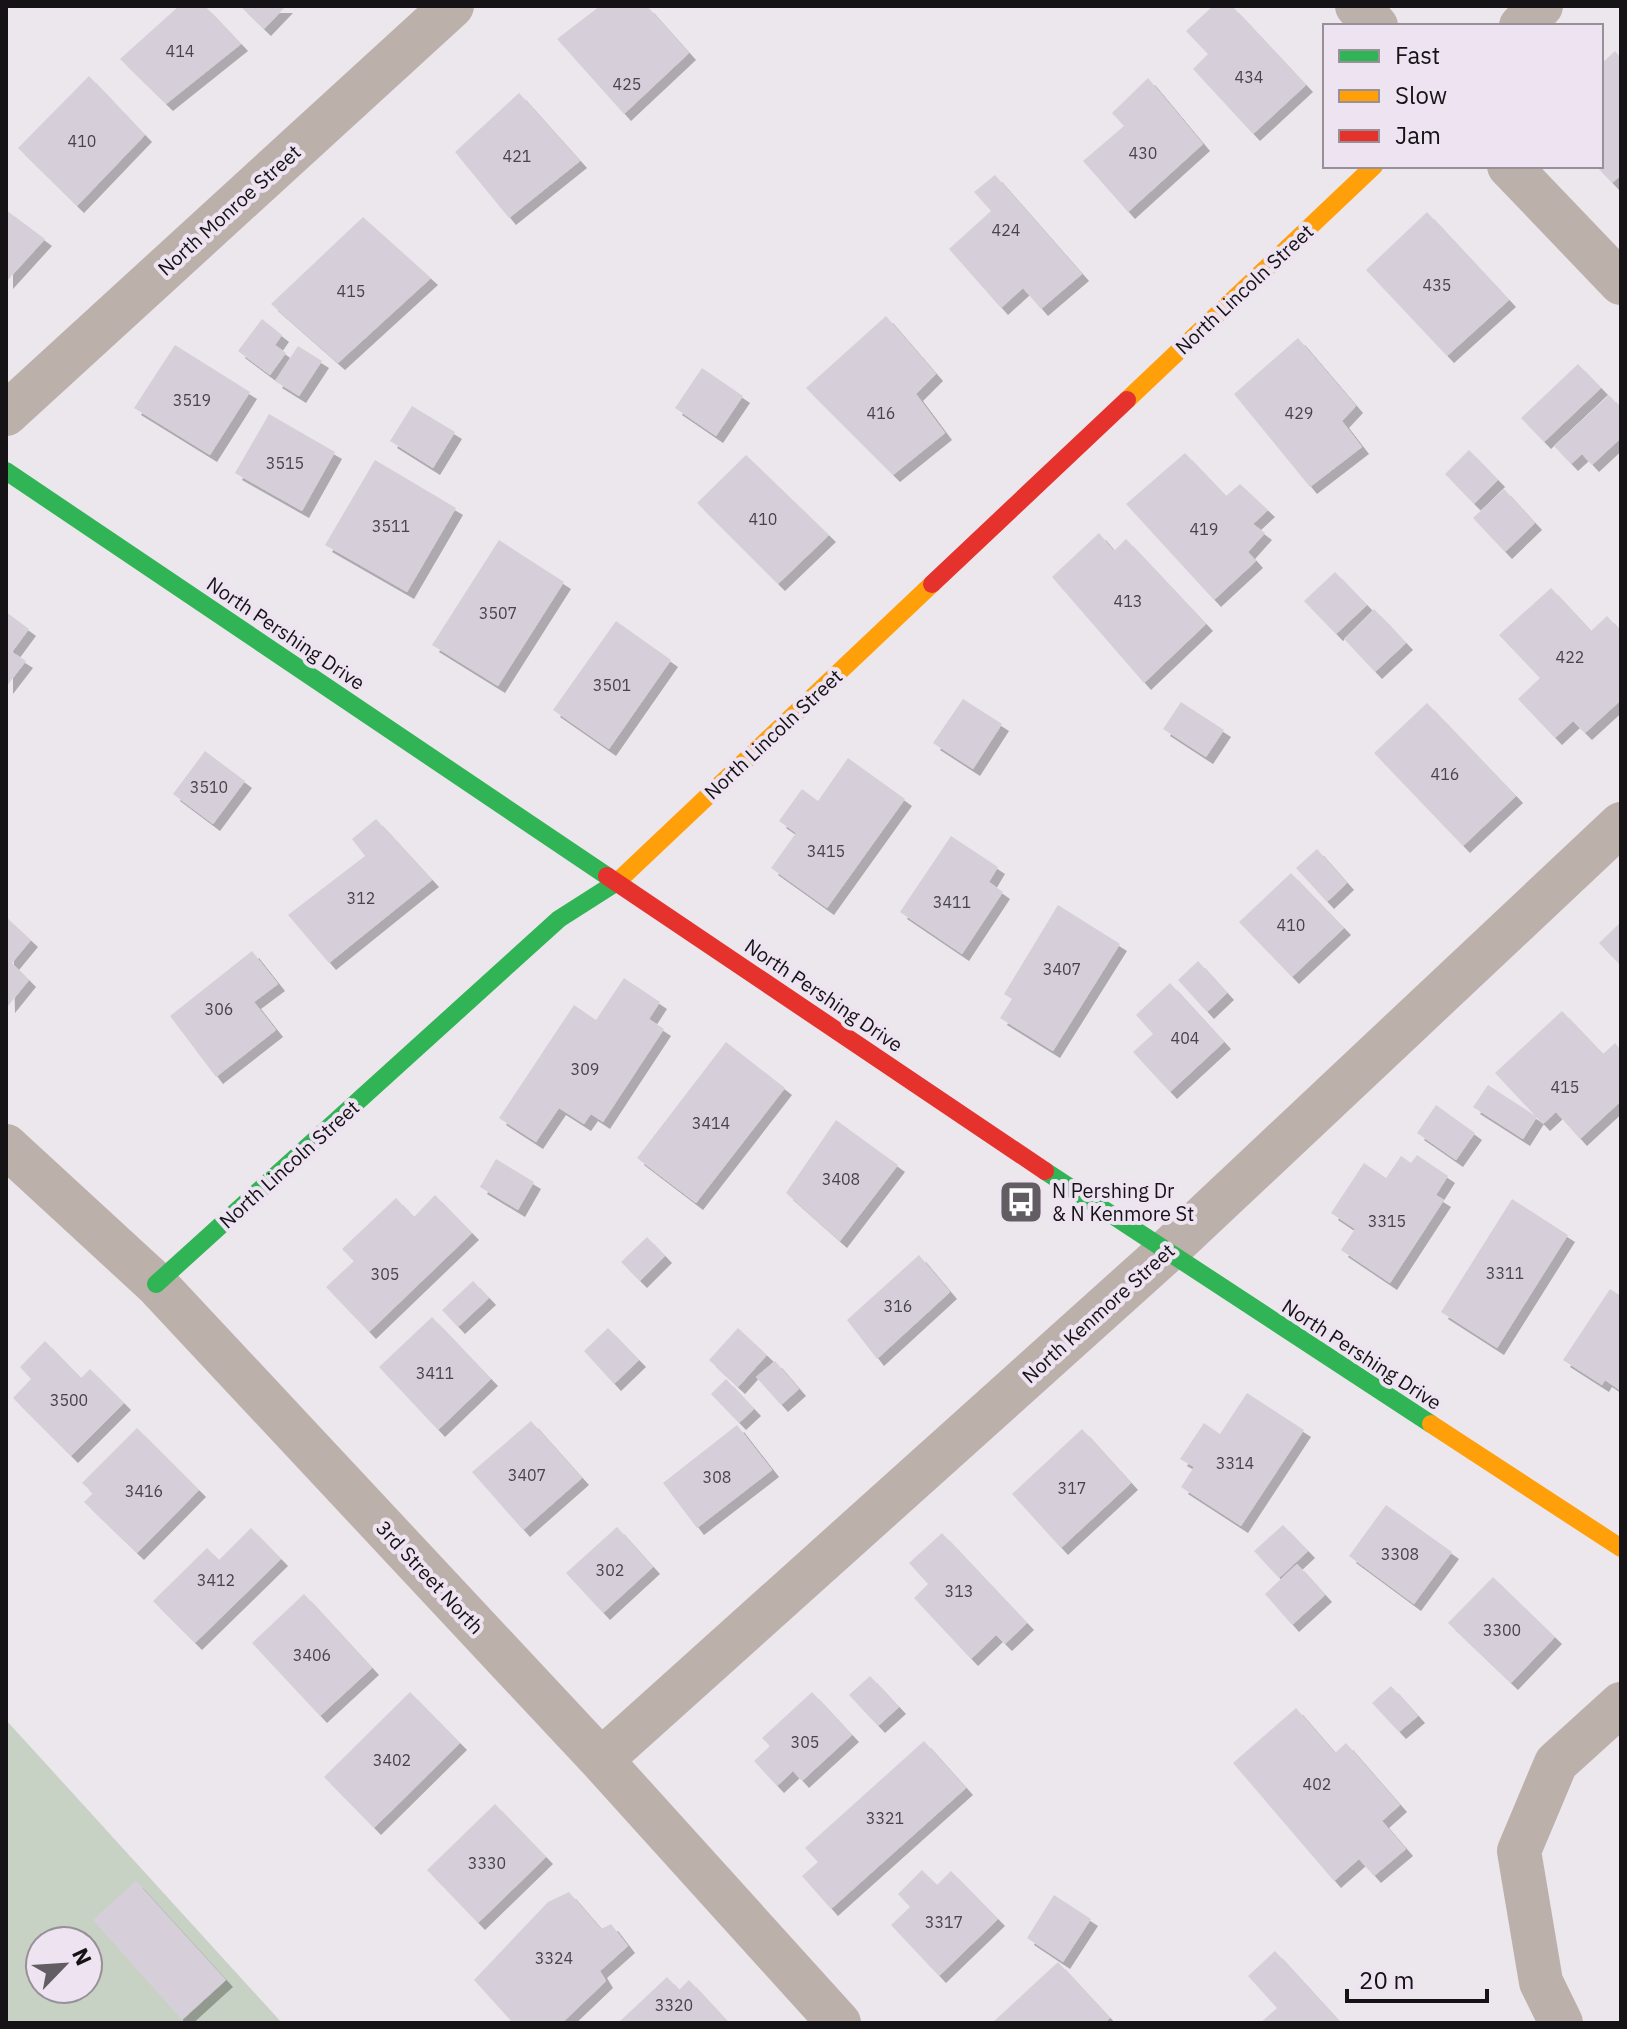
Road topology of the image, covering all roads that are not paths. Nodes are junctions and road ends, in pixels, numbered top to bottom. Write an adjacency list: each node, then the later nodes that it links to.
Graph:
1 (452, 6): 9 (street, North Monroe Street)
2 (1357, 6): 4 (street)
3 (1541, 6): 5 (street)
4 (1374, 24)
5 (1523, 24)
6 (1372, 168): 12 (street, North Lincoln Street)
7 (1511, 168): 8 (street)
8 (1621, 283)
9 (6, 414)
10 (6, 471): 12 (street, North Pershing Drive)
11 (1621, 824): 14 (street, North Kenmore Street)
12 (617, 882): 14 (street, North Pershing Drive); 15 (street, North Lincoln Street)
13 (6, 1146): 15 (street, 3rd Street North)
14 (1166, 1252): 16 (street, North Pershing Drive); 18 (street, North Kenmore Street)
15 (156, 1284): 18 (street, 3rd Street North)
16 (1621, 1548)
17 (1621, 1704): 20 (street)
18 (601, 1760): 19 (street, 3rd Street North)
19 (839, 2023)
20 (1561, 2023)

